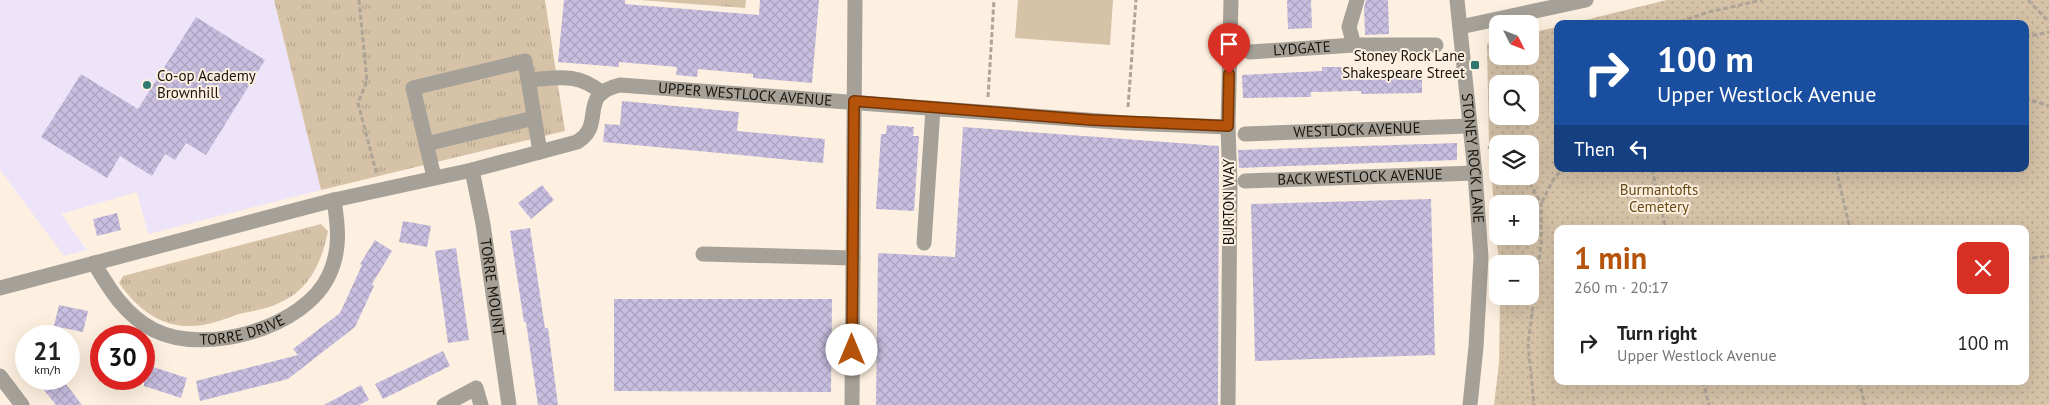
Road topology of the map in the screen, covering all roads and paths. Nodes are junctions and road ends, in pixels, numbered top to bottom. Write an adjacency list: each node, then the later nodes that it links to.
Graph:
1 (358, 0): 43 (path)
2 (855, 0): 22 (street)
3 (994, 0): 25 (path)
4 (1136, 0): 27 (path)
5 (1231, 0): 28 (street, BURTON WAY)
6 (1357, 0): 16 (street, LYDGATE)
7 (1457, 0): 13 (street, STONEY ROCK LANE)
8 (1586, 0): 13 (street)
9 (1762, 0): 11 (path)
10 (2028, 0): 12 (path)
11 (1685, 20)
12 (2049, 22)
13 (1460, 27): 29 (street, STONEY ROCK LANE)
14 (2049, 32): 15 (path)
15 (2029, 36)
16 (1354, 45): 17 (street, LYDGATE); 18 (street, LYDGATE)
17 (1436, 45)
18 (1250, 52)
19 (528, 80): 20 (street); 26 (street); 31 (street)
20 (602, 92): 22 (street, UPPER WESTLOCK AVENUE); 34 (street)
21 (2029, 99): 23 (path)
22 (854, 101): 24 (street, UPPER WESTLOCK AVENUE); 51 (street)
23 (2049, 106)
24 (933, 109): 25 (street, UPPER WESTLOCK AVENUE); 48 (street)
25 (987, 113): 27 (street, UPPER WESTLOCK AVENUE)
26 (534, 118): 31 (street); 34 (street)
27 (1127, 123): 28 (street, UPPER WESTLOCK AVENUE)
28 (1228, 126): 63 (street, BURTON WAY)
29 (1469, 126): 30 (street, WESTLOCK AVENUE); 39 (street, STONEY ROCK LANE)
30 (1245, 134)
31 (426, 144): 40 (street)
32 (1489, 146): 33 (path)
33 (1485, 147)
34 (540, 152): 35 (street)
35 (472, 170): 40 (street); 61 (street, TORRE MOUNT)
36 (1560, 172): 45 (path)
37 (1653, 172): 46 (path)
38 (1837, 172): 47 (path)
39 (1475, 173): 41 (street, BACK WESTLOCK AVENUE); 64 (street, STONEY ROCK LANE)
40 (434, 177): 43 (street)
41 (1245, 181)
42 (1531, 185): 45 (path)
43 (381, 190): 44 (street)
44 (334, 200): 53 (street); 53 (street, TORRE DRIVE)
45 (1541, 203): 65 (path)
46 (1665, 225)
47 (1849, 225)
48 (924, 243)
49 (703, 254): 51 (street)
50 (2049, 256): 52 (path)
51 (852, 258): 62 (street)
52 (2029, 259)
53 (94, 263): 54 (street)
54 (0, 288)
55 (0, 376): 58 (street)
56 (1704, 385): 66 (path)
57 (1860, 385): 67 (path)
58 (22, 405)
59 (444, 405): 60 (street)
60 (481, 405)
61 (509, 405)
62 (852, 405)
63 (1228, 405)
64 (1470, 405)
65 (1534, 405)
66 (1709, 405)
67 (1865, 405)

